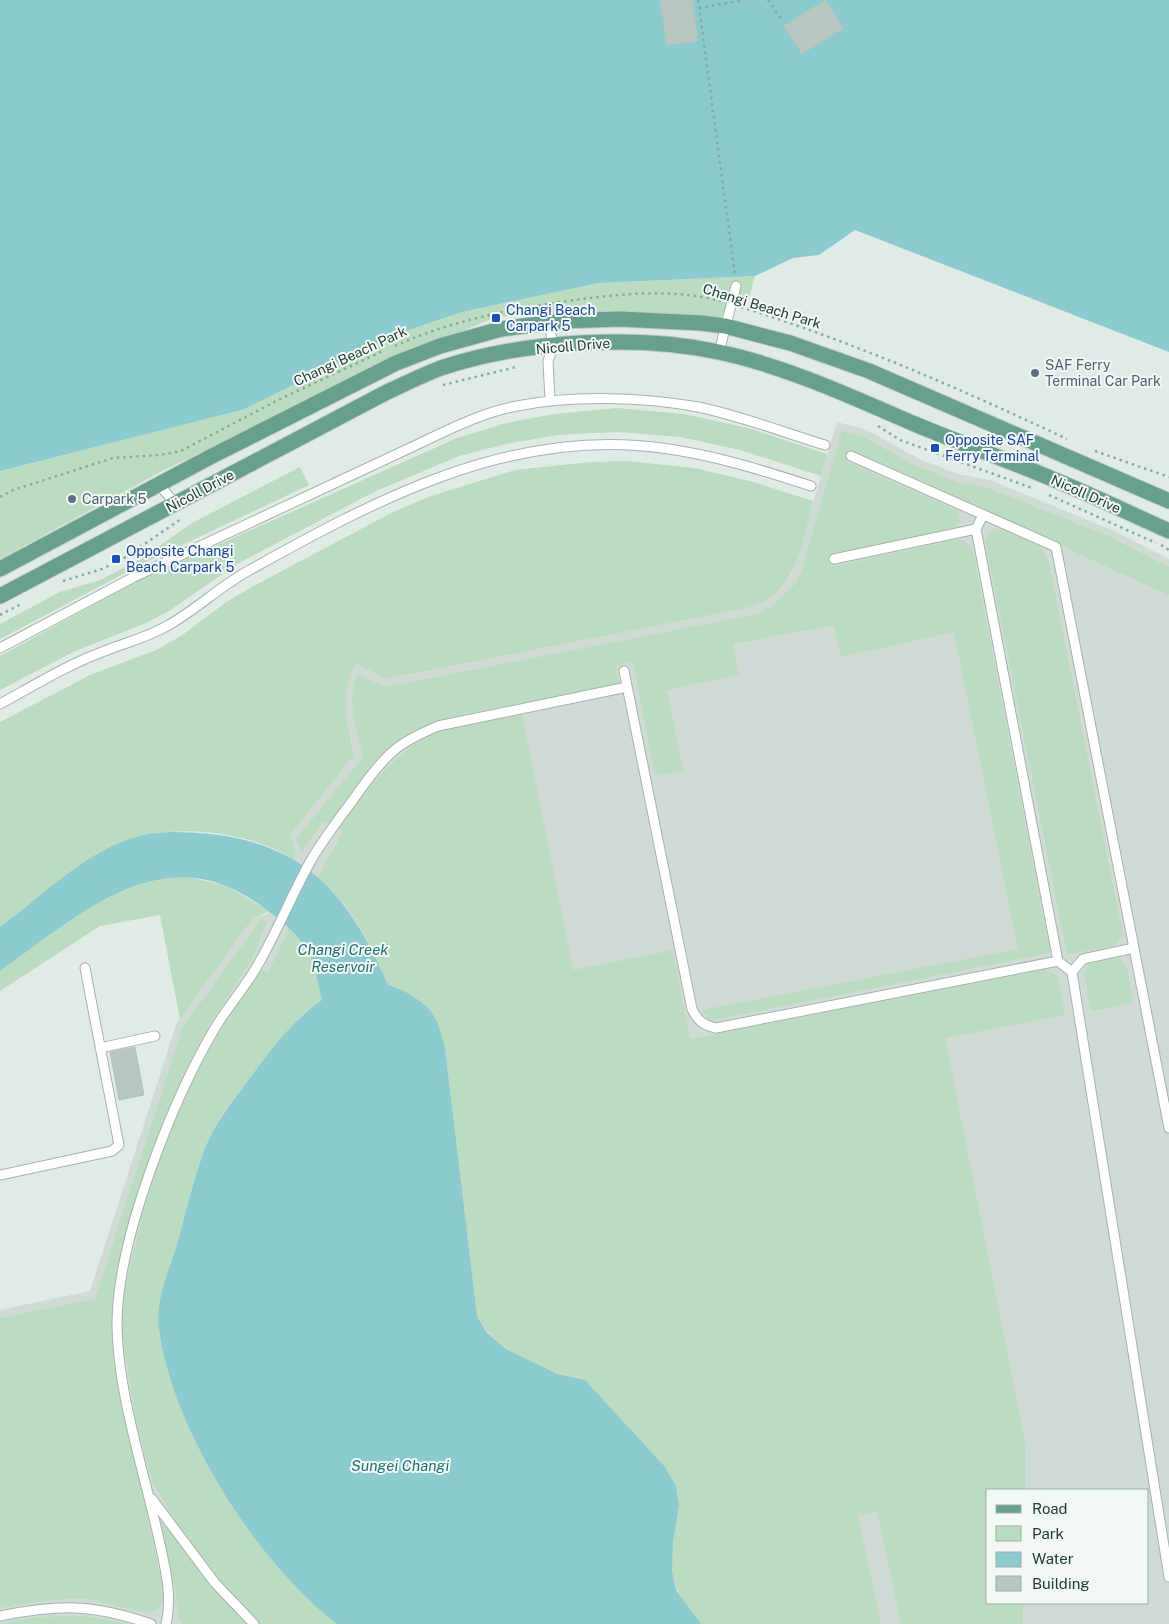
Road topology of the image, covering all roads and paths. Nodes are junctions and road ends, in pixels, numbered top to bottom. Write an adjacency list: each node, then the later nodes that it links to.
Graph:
1 (698, 0): 4 (path)
2 (744, 0): 4 (path)
3 (768, 0): 5 (path)
4 (700, 8): 6 (path)
5 (782, 20)
6 (736, 286): 7 (lane)
7 (730, 304): 9 (lane); 13 (path, Changi Beach Park); 20 (path, Changi Beach Park)
8 (549, 323): 9 (main road, Nicoll Drive); 10 (lane); 18 (main road, Nicoll Drive)
9 (725, 326): 11 (lane); 21 (main road, Nicoll Drive)
10 (553, 346): 11 (main road, Nicoll Drive); 12 (lane); 22 (main road, Nicoll Drive)
11 (719, 352): 26 (main road, Nicoll Drive)
12 (550, 400): 14 (lane); 31 (lane)
13 (1071, 441)
14 (825, 445)
15 (1088, 448): 17 (path)
16 (850, 456): 24 (lane)
17 (1169, 477)
18 (159, 484): 22 (lane); 29 (main road, Nicoll Drive)
19 (812, 486): 34 (lane)
20 (0, 497)
21 (1169, 501)
22 (175, 504): 30 (main road, Nicoll Drive)
23 (1070, 506): 27 (path)
24 (983, 515): 25 (lane); 35 (lane)
25 (976, 529): 28 (lane); 36 (lane)
26 (1169, 531)
27 (1169, 550)
28 (834, 560)
29 (0, 569)
30 (0, 596)
31 (0, 648)
32 (624, 671): 33 (lane)
33 (627, 687): 36 (lane); 43 (lane)
34 (0, 704)
35 (1134, 948): 38 (lane); 41 (lane)
36 (1058, 961): 38 (lane)
37 (85, 968): 40 (lane)
38 (1072, 972): 44 (lane)
39 (155, 1036): 40 (lane)
40 (100, 1048): 42 (lane)
41 (1169, 1128)
42 (0, 1175)
43 (149, 1494): 47 (lane); 48 (lane)
44 (1169, 1577)
45 (0, 1616): 46 (lane)
46 (151, 1624)
47 (166, 1624)
48 (254, 1624)

